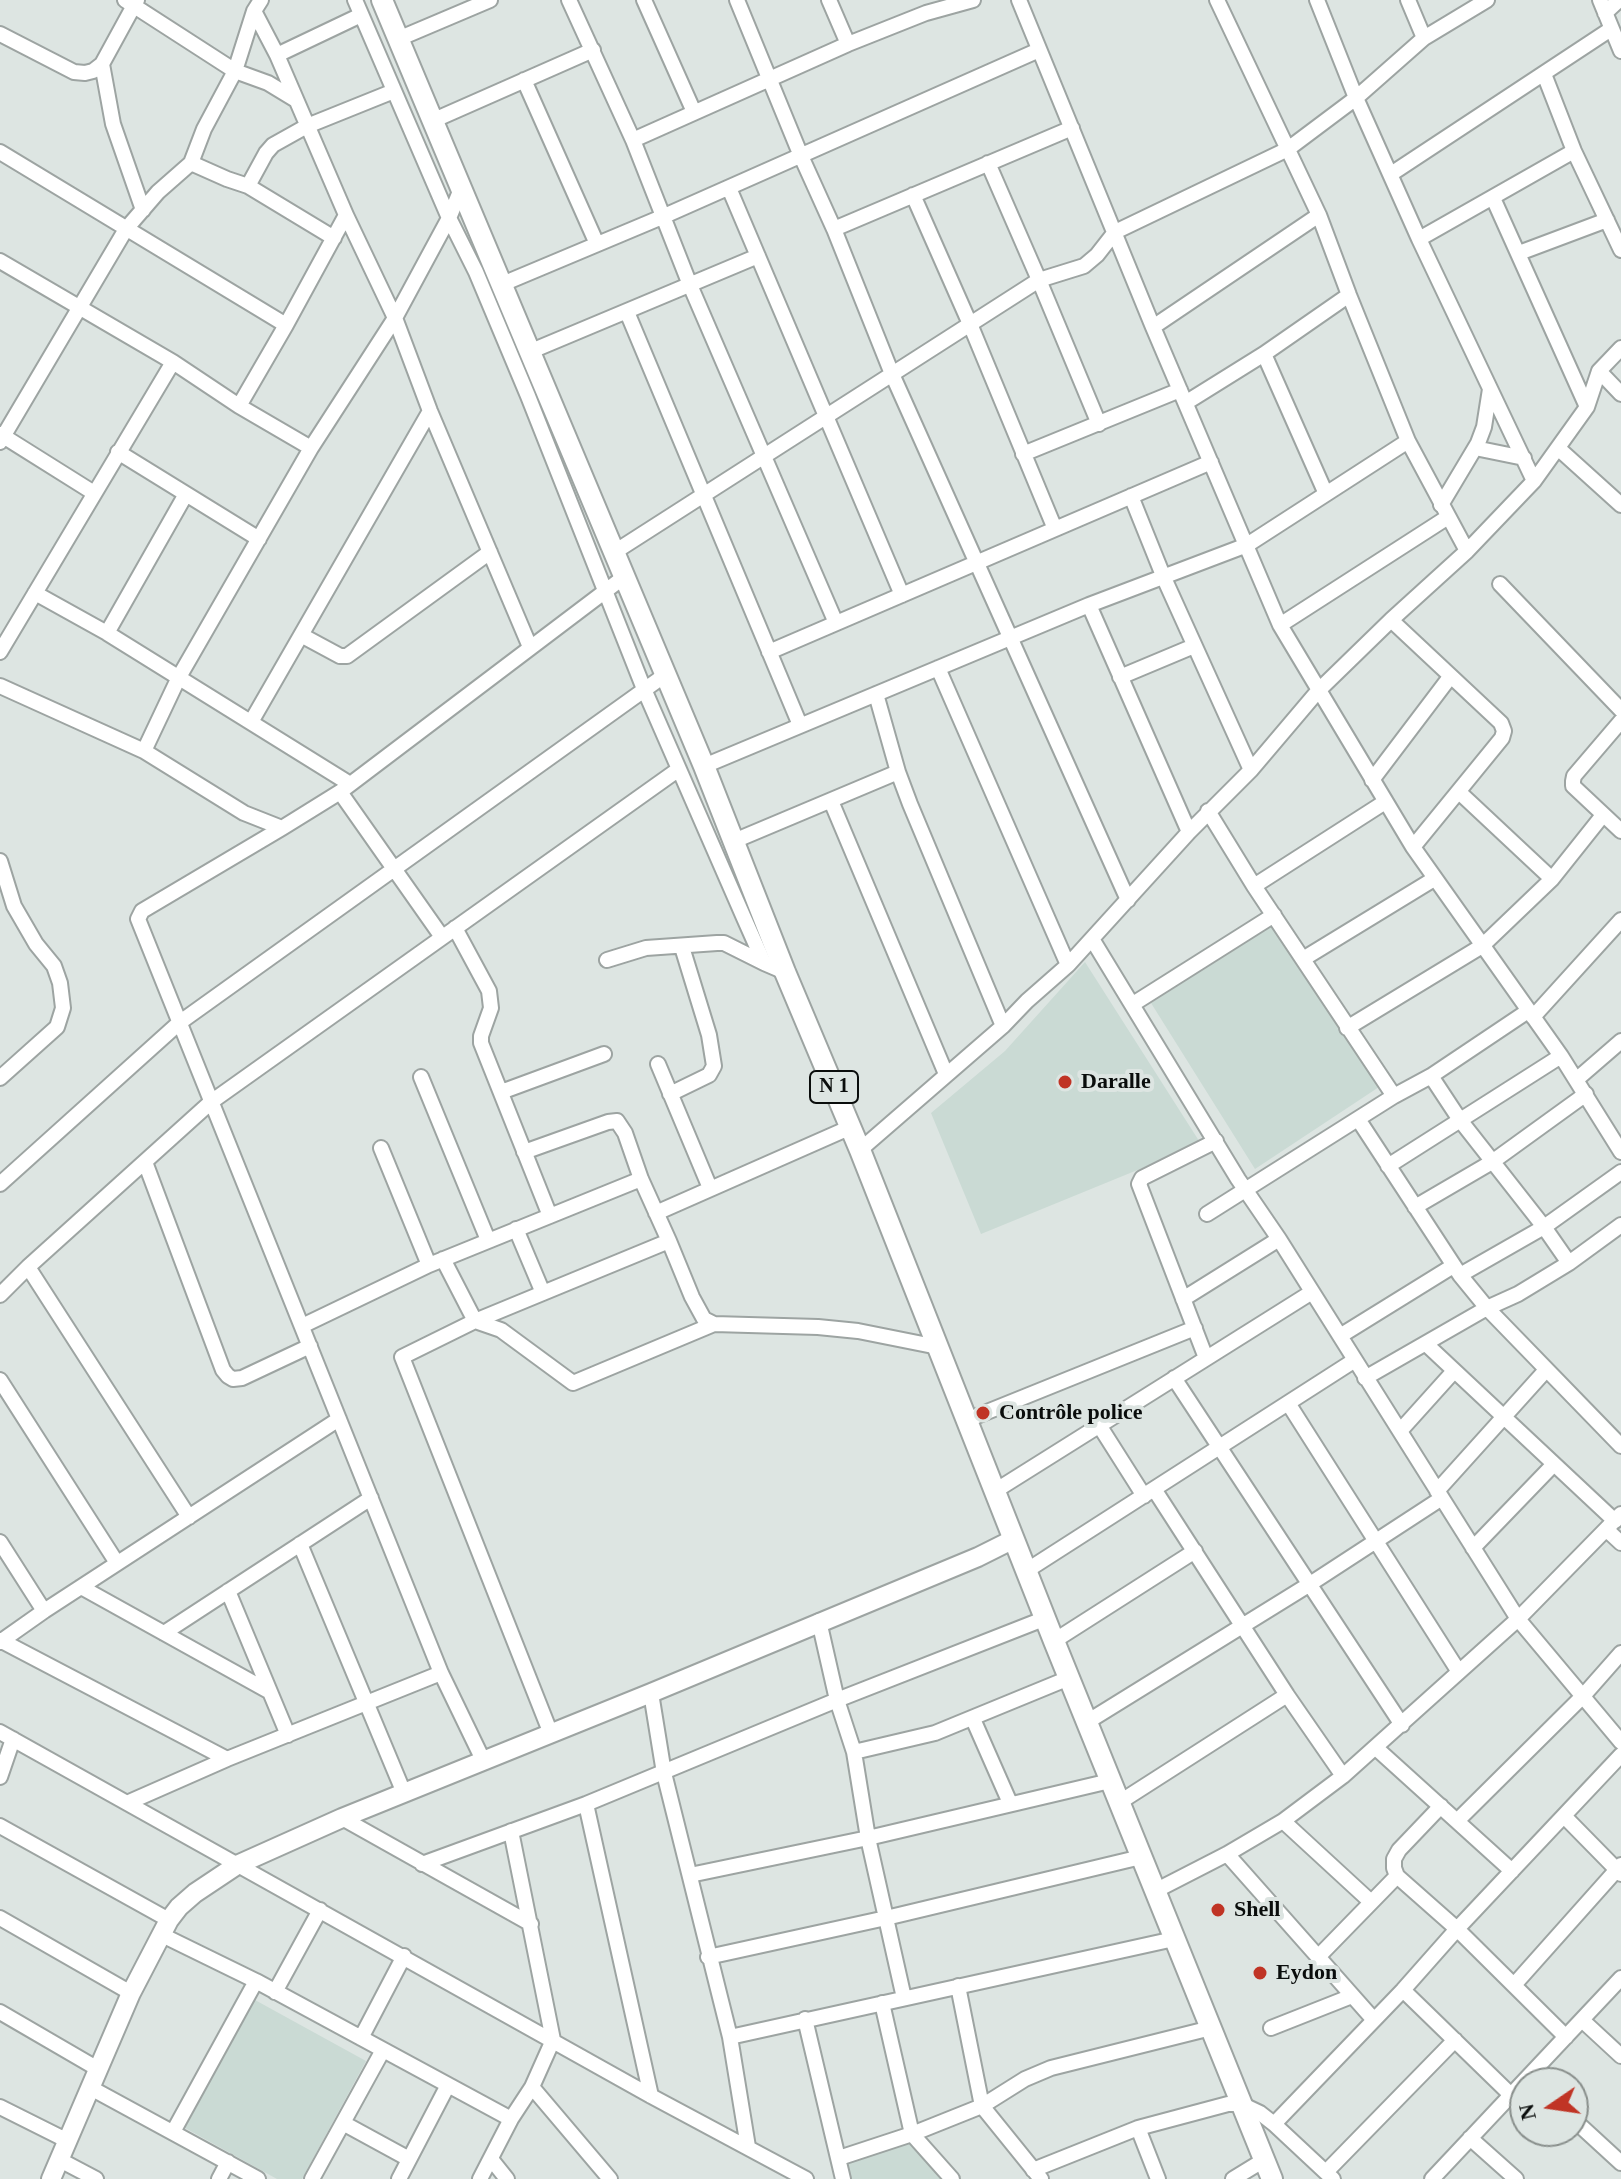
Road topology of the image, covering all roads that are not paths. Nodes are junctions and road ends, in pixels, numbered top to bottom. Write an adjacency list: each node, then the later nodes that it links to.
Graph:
1 (355, 0): 19 (street)
2 (382, 0): 23 (highway, N 1)
3 (489, 0): 23 (street)
4 (569, 0): 25 (street)
5 (644, 0): 37 (street)
6 (737, 0): 32 (street)
7 (829, 0): 24 (street)
8 (973, 0): 17 (street)
9 (1019, 0): 26 (street)
10 (1217, 0): 42 (street)
11 (1317, 0): 35 (street)
12 (1408, 0): 22 (street)
13 (1487, 0): 22 (street)
14 (1619, 0): 18 (street)
15 (132, 2): 29 (street); 30 (street)
16 (257, 5): 28 (street); 30 (street)
17 (923, 6): 24 (street)
18 (1602, 6): 20 (street)
19 (361, 15): 28 (street); 34 (street)
20 (1611, 29): 27 (street); 31 (street)
21 (0, 34): 29 (street)
22 (1424, 38): 35 (street)
23 (398, 39): 38 (highway, N 1)
24 (848, 44): 32 (street)
25 (593, 50): 33 (street); 41 (street)
26 (1039, 50): 40 (street); 45 (street)
27 (1621, 51)
28 (277, 55): 36 (street)
29 (102, 64): 54 (street)
30 (235, 71): 36 (street); 46 (street)
31 (1544, 74): 43 (street); 48 (street)
32 (770, 78): 37 (street); 45 (street)
33 (524, 80): 38 (street); 65 (street)
34 (394, 91): 39 (street); 58 (street)
35 (1356, 98): 42 (street); 48 (street)
36 (296, 100): 39 (street)
37 (694, 112): 41 (street)
38 (432, 121): 51 (highway, N 1)
39 (307, 126): 49 (street); 55 (street)
40 (1072, 128): 47 (street); 62 (street)
41 (633, 140): 57 (street)
42 (1288, 149): 56 (street); 62 (street)
43 (1574, 151): 53 (street); 59 (street)
44 (0, 152): 60 (street)
45 (801, 156): 50 (street); 61 (street)
46 (191, 163): 49 (street); 54 (street)
47 (988, 163): 52 (street); 70 (street)
48 (1391, 174): 64 (street)
49 (248, 186): 63 (street)
50 (729, 188): 57 (street); 68 (street)
51 (461, 189): 58 (street); 71 (highway, N 1)
52 (913, 195): 61 (street); 77 (street)
53 (1493, 198): 64 (street); 67 (street)
54 (143, 210): 60 (street)
55 (346, 215): 63 (street); 76 (street)
56 (1319, 215): 73 (street); 79 (street)
57 (662, 217): 65 (street); 72 (street)
58 (449, 218): 76 (street); 122 (street)
59 (1607, 220): 66 (street); 67 (street)
60 (126, 229): 74 (street); 78 (street)
61 (834, 229): 85 (street)
62 (1115, 232): 70 (street); 79 (street)
63 (334, 238): 78 (street)
64 (1419, 239): 86 (street)
65 (597, 244): 71 (street)
66 (1621, 250)
67 (1519, 253): 90 (street)
68 (758, 256): 72 (street); 92 (street)
69 (0, 261): 74 (street)
70 (1039, 280): 77 (street); 93 (street)
71 (500, 285): 81 (highway, N 1)
72 (690, 285): 75 (street); 101 (street)
73 (1349, 295): 82 (street); 95 (street)
74 (81, 307): 83 (street); 94 (street)
75 (627, 312): 81 (street); 107 (street)
76 (395, 318): 91 (street); 96 (street)
77 (970, 324): 85 (street); 100 (street)
78 (286, 325): 89 (street)
79 (1153, 327): 88 (street)
80 (1621, 348): 84 (street)
81 (529, 352): 117 (highway, N 1)
82 (1264, 354): 88 (street); 108 (street)
83 (173, 362): 89 (street); 99 (street)
84 (1599, 371): 87 (street); 90 (street)
85 (892, 374): 92 (street); 118 (street)
86 (1490, 389): 97 (street); 102 (street)
87 (1621, 394)
88 (1183, 396): 93 (street); 103 (street)
89 (239, 406): 96 (street)
90 (1587, 407): 98 (street)
91 (430, 411): 116 (street); 130 (street)
92 (827, 415): 101 (street); 124 (street)
93 (1099, 424): 100 (street)
94 (1, 437): 105 (street)
95 (1408, 441): 108 (street); 111 (street)
96 (311, 448): 113 (street)
97 (1475, 448): 102 (street); 111 (street)
98 (1559, 449): 104 (street); 110 (street)
99 (118, 452): 105 (street); 106 (street)
100 (1023, 454): 112 (street)
101 (765, 456): 107 (street); 127 (street)
102 (1524, 458): 104 (street)
103 (1211, 462): 109 (street); 114 (street)
104 (1534, 481): 115 (street)
105 (94, 493): 123 (street)
106 (186, 494): 113 (street); 129 (street)
107 (704, 494): 117 (street); 135 (street)
108 (1326, 494): 114 (street)
109 (1131, 496): 112 (street); 120 (street)
110 (1621, 505)
111 (1444, 511): 115 (street); 128 (street)
112 (1055, 529): 118 (street)
113 (259, 539): 138 (street)
114 (1247, 545): 120 (street); 128 (street)
115 (1467, 551): 126 (street)
116 (490, 552): 130 (street); 133 (street)
117 (613, 553): 119 (highway, N 1)
118 (977, 563): 124 (street); 131 (street)
119 (624, 577): 122 (street); 137 (highway, N 1)
120 (1164, 578): 125 (street); 132 (street)
121 (1500, 584): 145 (street)
122 (605, 591): 133 (street); 142 (street)
123 (35, 593): 129 (street); 134 (street)
124 (902, 595): 127 (street)
125 (1089, 605): 131 (street); 139 (street)
126 (1391, 620): 140 (street); 143 (street)
127 (836, 623): 135 (street)
128 (1280, 625): 143 (street)
129 (107, 633): 138 (street)
130 (301, 635): 147 (street)
131 (1011, 638): 136 (street); 171 (street)
132 (1194, 646): 139 (street); 152 (street)
133 (530, 647): 155 (street)
134 (0, 652)
135 (769, 652): 148 (street)
136 (938, 668): 144 (street); 181 (street)
137 (665, 675): 142 (street); 150 (highway, N 1)
138 (179, 677): 147 (street); 149 (street)
139 (1120, 677): 163 (street)
140 (1450, 677): 154 (street); 156 (street)
141 (1, 689): 149 (street)
142 (644, 689): 151 (street); 167 (street)
143 (1318, 691): 152 (street); 154 (street)
144 (876, 694): 148 (street); 153 (street)
145 (1621, 710)
146 (1621, 721): 160 (street)
147 (251, 722): 155 (street)
148 (800, 725): 150 (street)
149 (144, 751): 161 (street)
150 (704, 766): 164 (highway, N 1)
151 (679, 769): 174 (street); 180 (street)
152 (1251, 770): 159 (street)
153 (898, 772): 157 (street); 186 (street)
154 (1372, 780): 158 (street)
155 (345, 788): 161 (street); 167 (street)
156 (1459, 792): 165 (street); 169 (street)
157 (831, 801): 164 (street); 192 (street)
158 (1385, 802): 165 (street); 170 (street)
159 (1208, 811): 163 (street); 170 (street)
160 (1603, 815): 162 (street); 169 (street)
161 (282, 828): 185 (street)
162 (1621, 831)
163 (1189, 832): 171 (street)
164 (734, 841): 182 (highway, N 1)
165 (1413, 847): 168 (street)
166 (0, 861): 195 (street)
167 (394, 869): 174 (street); 185 (street)
168 (1434, 879): 176 (street); 178 (street)
169 (1552, 879): 176 (street)
170 (1254, 886): 172 (street)
171 (1128, 900): 175 (street)
172 (1274, 915): 178 (street); 183 (street)
173 (1621, 920): 184 (street)
174 (449, 932): 197 (street); 201 (street)
175 (1092, 939): 181 (street); 183 (street)
176 (1482, 946): 184 (street); 187 (street)
177 (682, 947): 179 (street); 180 (street); 198 (street)
178 (1303, 959): 187 (street)
179 (607, 960)
180 (764, 963): 182 (street)
181 (1068, 965): 186 (street)
182 (785, 972): 204 (highway, N 1)
183 (1133, 1004): 205 (street)
184 (1530, 1014): 190 (street); 193 (street)
185 (179, 1023): 201 (street); 215 (street)
186 (1003, 1026): 192 (street)
187 (1347, 1028): 200 (street)
188 (1621, 1041): 196 (street)
189 (604, 1054): 197 (street)
190 (1561, 1056): 196 (street); 203 (street)
191 (658, 1064): 198 (street)
192 (946, 1074): 207 (street)
193 (1431, 1076): 200 (street); 203 (street)
194 (421, 1077): 226 (street)
195 (0, 1078)
196 (1576, 1080): 199 (street)
197 (501, 1092): 208 (street)
198 (670, 1094): 216 (street)
199 (1586, 1094): 209 (street); 211 (street)
200 (1394, 1096): 202 (street)
201 (211, 1102): 210 (street); 239 (street)
202 (1358, 1119): 212 (street); 217 (street)
203 (1460, 1120): 211 (street); 212 (street)
204 (851, 1127): 207 (highway, N 1); 216 (street)
205 (1216, 1141): 217 (street); 235 (street)
206 (381, 1148): 228 (street)
207 (860, 1150): 244 (highway, N 1)
208 (524, 1152): 214 (street); 221 (street)
209 (1621, 1152)
210 (145, 1162): 230 (street); 243 (street)
211 (1492, 1162): 218 (street); 223 (street)
212 (1388, 1166): 218 (street)
213 (1621, 1172): 223 (street)
214 (641, 1179): 219 (street); 221 (street)
215 (0, 1184)
216 (710, 1188): 219 (street)
217 (1246, 1190): 220 (street); 225 (street)
218 (1415, 1207): 231 (street)
219 (656, 1213): 227 (street)
220 (1207, 1214)
221 (550, 1216): 224 (street)
222 (1621, 1225): 229 (street)
223 (1544, 1227): 229 (street); 231 (street)
224 (516, 1229): 226 (street); 233 (street)
225 (1279, 1239): 232 (street); 235 (street)
226 (488, 1240): 228 (street)
227 (669, 1241): 233 (street); 238 (street)
228 (436, 1262): 237 (street); 239 (street)
229 (1569, 1263): 236 (street)
230 (28, 1267): 234 (street); 266 (street)
231 (1456, 1270): 236 (street); 241 (street)
232 (1312, 1292): 241 (street); 245 (street)
233 (543, 1293): 237 (street)
234 (0, 1295)
235 (1183, 1299): 240 (street)
236 (1487, 1308): 242 (street); 247 (street)
237 (475, 1321): 238 (street); 301 (street)
238 (714, 1324): 244 (street)
239 (302, 1326): 243 (street)
240 (1195, 1328): 245 (street); 256 (street)
241 (1340, 1336): 246 (street)
242 (1426, 1344): 248 (street); 250 (street)
243 (310, 1346): 255 (street)
244 (938, 1347): 256 (highway, N 1)
245 (1206, 1358): 249 (street)
246 (1355, 1360): 250 (street); 253 (street)
247 (1546, 1370): 254 (street); 259 (street)
248 (1454, 1371): 254 (street); 258 (street)
249 (1174, 1378): 257 (street); 260 (street)
250 (1365, 1378): 258 (street)
251 (0, 1380): 252 (street)
252 (5, 1397): 275 (street)
253 (1288, 1403): 260 (street); 269 (street)
254 (1503, 1417): 261 (street); 264 (street)
255 (339, 1419): 265 (street); 266 (street)
256 (967, 1420): 262 (highway, N 1)
257 (1099, 1425): 262 (street); 263 (street)
258 (1400, 1431): 264 (street)
259 (1621, 1446)
260 (1219, 1447): 263 (street); 277 (street)
261 (1554, 1464): 267 (street); 273 (street)
262 (995, 1491): 268 (highway, N 1)
263 (1149, 1492): 274 (street); 276 (street)
264 (1439, 1494): 269 (street); 273 (street)
265 (371, 1498): 272 (street); 290 (street)
266 (189, 1517): 275 (street)
267 (1614, 1522): 271 (street); 282 (street)
268 (1014, 1539): 276 (highway, N 1); 283 (main road)
269 (1376, 1541): 277 (street); 289 (street)
270 (0, 1542): 280 (street)
271 (1621, 1543)
272 (300, 1544): 279 (street); 297 (street)
273 (1473, 1548): 282 (street)
274 (1195, 1551): 284 (street); 287 (street)
275 (117, 1563): 278 (street)
276 (1026, 1571): 281 (highway, N 1)
277 (1310, 1584): 284 (street); 300 (street)
278 (81, 1587): 280 (street); 285 (street)
279 (228, 1591): 285 (street); 292 (street)
280 (44, 1611): 286 (street)
281 (1046, 1618): 287 (highway, N 1); 296 (street)
282 (1518, 1619): 289 (street); 295 (street)
283 (819, 1621): 293 (main road); 296 (street)
284 (1243, 1625): 294 (street); 299 (street)
285 (164, 1633): 292 (street)
286 (1, 1641): 308 (street)
287 (1054, 1641): 291 (highway, N 1)
288 (1621, 1653): 295 (street)
289 (1459, 1672): 300 (street)
290 (441, 1673): 297 (street); 309 (street)
291 (1069, 1678): 298 (street); 299 (highway, N 1)
292 (270, 1692): 302 (street)
293 (651, 1693): 301 (main road); 310 (street)
294 (1287, 1695): 311 (street); 315 (street)
295 (1583, 1696): 304 (street); 323 (street)
296 (837, 1700): 306 (street); 310 (street)
297 (365, 1703): 302 (street); 314 (street)
298 (973, 1719): 306 (street); 317 (street)
299 (1087, 1722): 313 (highway, N 1)
300 (1402, 1725): 305 (street)
301 (551, 1734): 309 (main road)
302 (288, 1735): 308 (street)
303 (7, 1736): 312 (street); 316 (street)
304 (1621, 1742)
305 (1376, 1748): 311 (street); 319 (street)
306 (854, 1752): 326 (street)
307 (1621, 1755): 320 (street)
308 (227, 1759): 316 (street)
309 (484, 1762): 314 (main road)
310 (664, 1773): 318 (street); 333 (street)
311 (1343, 1776): 322 (street)
312 (0, 1777)
313 (1110, 1781): 315 (highway, N 1); 317 (street)
314 (404, 1793): 321 (main road)
315 (1120, 1802): 328 (highway, N 1)
316 (127, 1803): 330 (street)
317 (1010, 1803): 326 (street)
318 (586, 1804): 325 (street); 376 (street)
319 (1441, 1806): 323 (street); 334 (street)
320 (1564, 1816): 331 (street); 332 (street)
321 (342, 1818): 329 (street); 330 (main road)
322 (1283, 1821): 327 (street); 336 (street)
323 (1457, 1821): 332 (street)
324 (0, 1826): 341 (street)
325 (511, 1831): 329 (street); 340 (street)
326 (868, 1838): 333 (street); 339 (street)
327 (1227, 1854): 335 (street); 346 (street)
328 (1141, 1857): 335 (highway, N 1); 339 (street)
329 (422, 1864): 340 (street)
330 (237, 1865): 337 (street); 341 (main road)
331 (1619, 1870): 349 (street)
332 (1512, 1871): 342 (street)
333 (690, 1875): 345 (street)
334 (1397, 1876): 336 (street); 342 (street)
335 (1155, 1891): 343 (highway, N 1)
336 (1371, 1902): 346 (street)
337 (320, 1910): 344 (street); 352 (street)
338 (0, 1918): 353 (street)
339 (886, 1918): 345 (street); 355 (street)
340 (531, 1924): 366 (street)
341 (165, 1928): 348 (street); 353 (main road)
342 (1457, 1929): 349 (street); 351 (street)
343 (1174, 1939): 350 (street); 361 (highway, N 1)
344 (404, 1956): 365 (street); 366 (street)
345 (708, 1957): 363 (street)
346 (1318, 1957): 354 (street)
347 (1621, 1978): 360 (street)
348 (256, 1981): 352 (street); 385 (street)
349 (1514, 1985): 364 (street)
350 (958, 1986): 355 (street); 379 (street)
351 (1403, 1990): 359 (street); 367 (street)
352 (275, 1992): 365 (street)
353 (131, 1993): 371 (main road)
354 (1352, 1996): 359 (street); 362 (street)
355 (904, 1998): 356 (street)
356 (882, 2003): 358 (street); 386 (street)
357 (0, 2012): 371 (street)
358 (805, 2019): 363 (street); 391 (street)
359 (1374, 2020): 383 (street)
360 (1582, 2020): 364 (street); 369 (street)
361 (1211, 2028): 378 (highway, N 1); 379 (street)
362 (1271, 2028)
363 (730, 2037): 390 (street)
364 (1566, 2037): 370 (street)
365 (361, 2038): 368 (street)
366 (553, 2040): 374 (street); 376 (street)
367 (1455, 2040): 375 (street); 399 (street)
368 (383, 2050): 372 (street); 382 (street)
369 (1621, 2056)
370 (1541, 2067)
371 (98, 2069): 373 (main road)
372 (448, 2085): 381 (street); 392 (street)
373 (89, 2087): 385 (street); 389 (main road)
374 (532, 2087): 381 (street); 408 (street)
375 (1509, 2093)
376 (651, 2096): 390 (street)
377 (1509, 2097): 388 (street)
378 (1241, 2104): 383 (street); 384 (street); 397 (highway, N 1)
379 (982, 2106): 386 (street); 398 (street)
380 (0, 2107): 389 (street)
381 (511, 2119): 393 (street)
382 (343, 2123): 392 (street); 404 (street)
383 (1274, 2124): 399 (street)
384 (1138, 2128): 398 (street); 412 (street)
385 (173, 2132): 395 (street)
386 (912, 2134): 391 (street); 411 (street)
387 (1589, 2134): 396 (street)
388 (1470, 2138): 414 (street); 415 (street)
389 (66, 2140): 394 (main road)
390 (748, 2147): 409 (street)
391 (839, 2158): 410 (street)
392 (409, 2159): 405 (street)
393 (491, 2159): 406 (street); 407 (street)
394 (60, 2160): 400 (main road); 401 (street)
395 (228, 2162): 402 (street); 403 (street)
396 (1621, 2163)
397 (1268, 2170): 413 (street)
398 (1037, 2174)
399 (1329, 2176)
400 (51, 2179)
401 (96, 2179)
402 (219, 2179)
403 (258, 2179)
404 (312, 2179)
405 (399, 2179)
406 (480, 2179)
407 (507, 2179)
408 (610, 2179)
409 (806, 2179)
410 (843, 2179)
411 (952, 2179)
412 (1158, 2179)
413 (1233, 2179)
414 (1432, 2179)
415 (1516, 2179)

